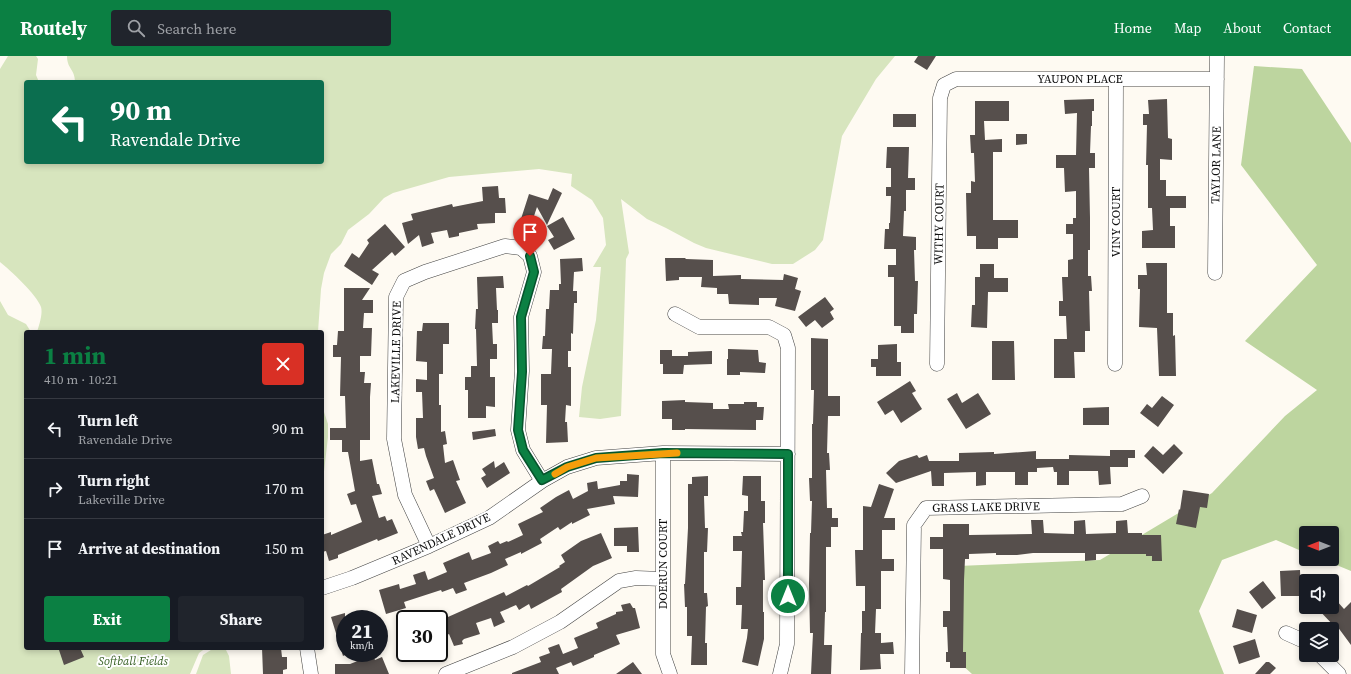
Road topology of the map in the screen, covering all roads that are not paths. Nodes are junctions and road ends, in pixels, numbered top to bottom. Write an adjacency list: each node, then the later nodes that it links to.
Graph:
1 (1217, 56): 3 (street, TAYLOR LANE)
2 (1116, 79): 3 (street, YAUPON PLACE); 4 (street, YAUPON PLACE); 8 (street, VINY COURT)
3 (1217, 79): 5 (street, TAYLOR LANE)
4 (944, 85): 7 (street, WITHY COURT)
5 (1215, 273)
6 (675, 314): 10 (street)
7 (937, 364)
8 (1115, 364)
9 (663, 453): 10 (street, RAVENDALE DRIVE); 11 (street, RAVENDALE DRIVE); 14 (street, DOERUN COURT)
10 (788, 454): 23 (street)
11 (542, 480): 13 (street, RAVENDALE DRIVE); 13 (street, LAKEVILLE DRIVE)
12 (1142, 496): 24 (street, GRASS LAKE DRIVE)
13 (428, 546): 15 (street, RAVENDALE DRIVE)
14 (662, 579): 21 (street); 22 (street, DOERUN COURT)
15 (324, 587)
16 (1286, 633): 17 (street)
17 (1299, 639)
18 (307, 650): 20 (street)
19 (1327, 662): 25 (street)
20 (311, 674)
21 (446, 674)
22 (670, 674)
23 (780, 674)
24 (912, 674)
25 (1339, 674)

